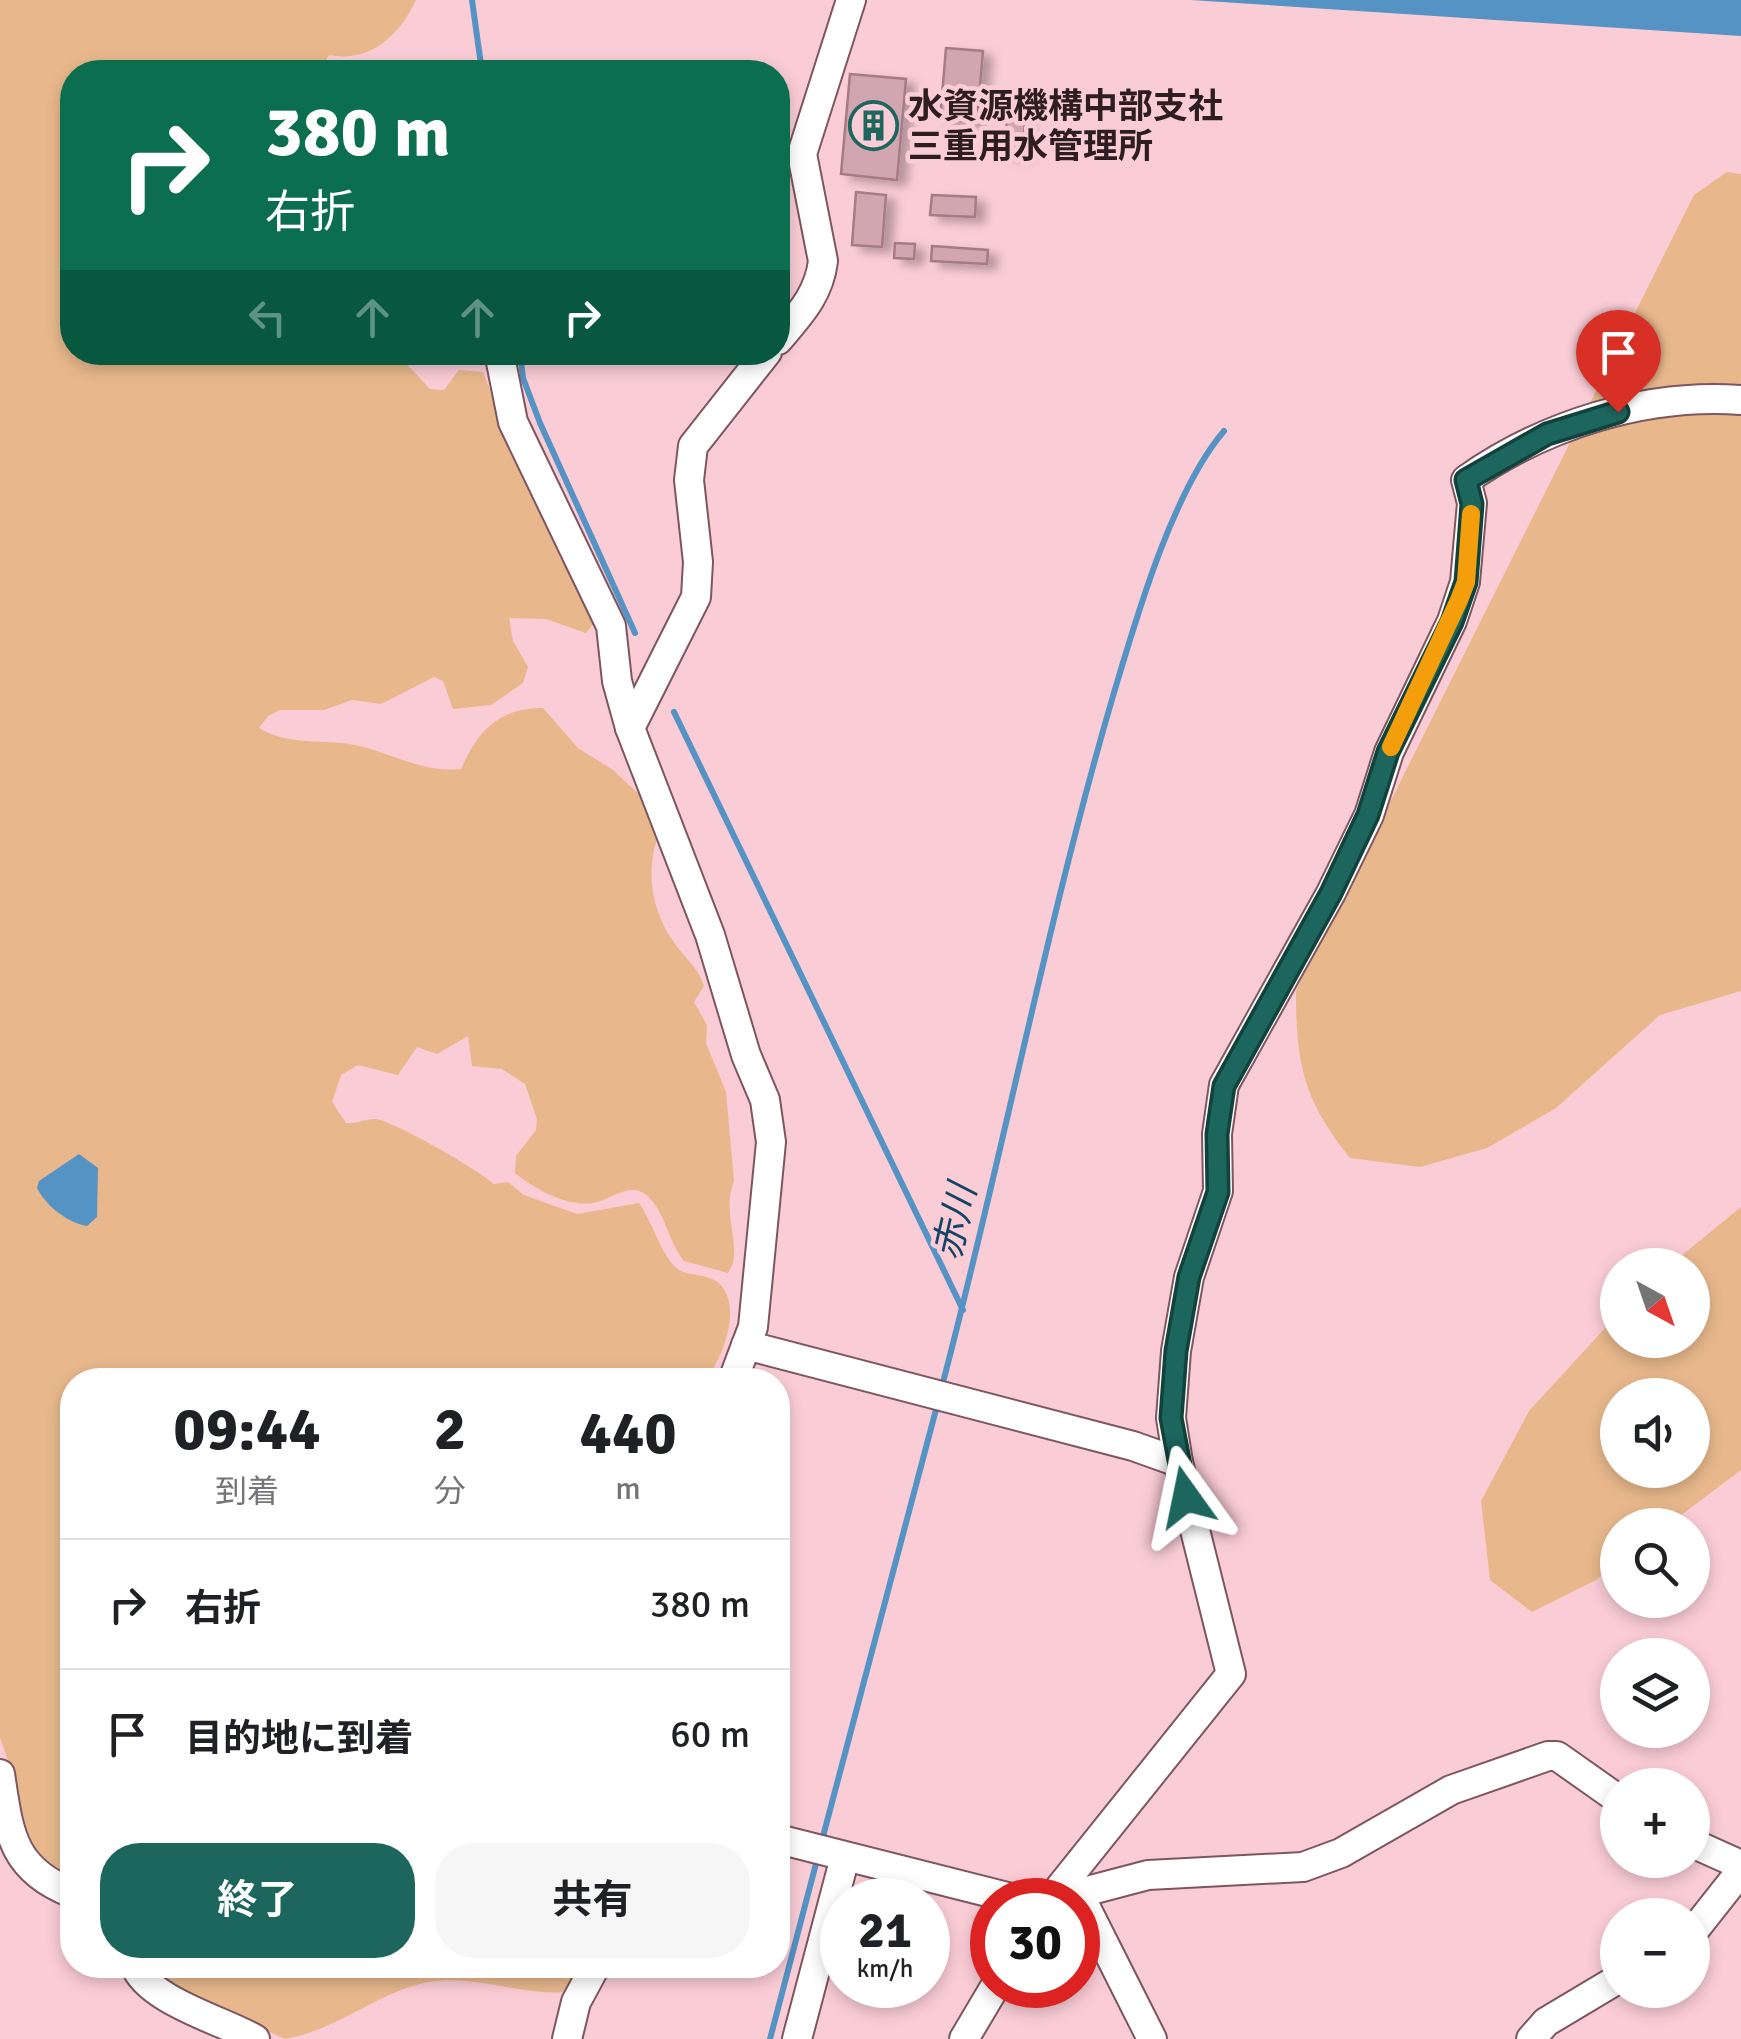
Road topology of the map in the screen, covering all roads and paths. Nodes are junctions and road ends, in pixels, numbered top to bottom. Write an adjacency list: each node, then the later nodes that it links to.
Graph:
1 (851, 0): 2 (street)
2 (790, 325)
3 (502, 365): 6 (street)
4 (757, 365): 6 (street)
5 (1741, 400): 9 (street)
6 (630, 728): 7 (street)
7 (746, 1345): 8 (street); 9 (street)
8 (737, 1368)
9 (1178, 1462): 17 (street)
10 (0, 1774): 12 (street)
11 (1600, 1786): 20 (street)
12 (4, 1833): 18 (street)
13 (790, 1841): 14 (street)
14 (827, 1852): 19 (street); 29 (street)
15 (1710, 1852): 16 (street)
16 (1741, 1868): 21 (street)
17 (1075, 1878)
18 (60, 1886)
19 (970, 1888)
20 (1100, 1888)
21 (1710, 1909)
22 (1100, 1959): 31 (street)
23 (143, 1978): 27 (street)
24 (589, 1978): 28 (street)
25 (1600, 1990): 32 (street)
26 (982, 2008): 30 (street)
27 (255, 2039)
28 (566, 2039)
29 (796, 2039)
30 (964, 2039)
31 (1152, 2039)
32 (1530, 2039)

